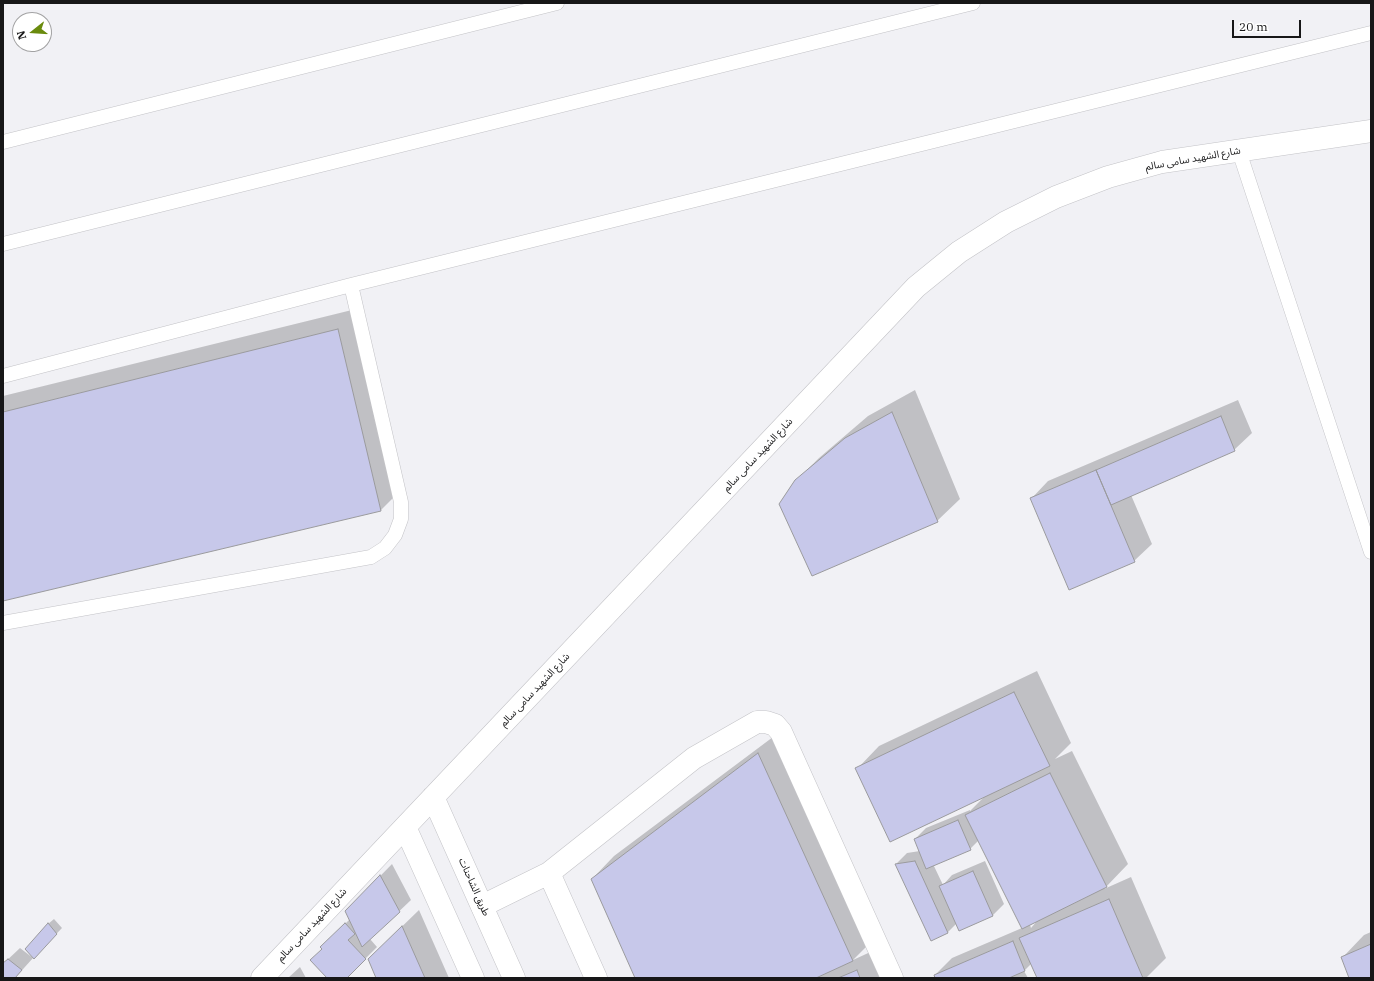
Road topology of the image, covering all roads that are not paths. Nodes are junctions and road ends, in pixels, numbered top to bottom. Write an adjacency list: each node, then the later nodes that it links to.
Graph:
1 (557, 3): 5 (lane)
2 (973, 3): 7 (lane)
3 (1371, 33): 8 (lane)
4 (1371, 131): 6 (main road, شارع الشهيد سامى سالم)
5 (3, 142)
6 (1239, 150): 10 (lane); 12 (main road, شارع الشهيد سامى سالم)
7 (3, 244)
8 (351, 284): 9 (lane); 11 (lane)
9 (3, 376)
10 (1371, 552)
11 (3, 623)
12 (434, 797): 13 (main road, شارع الشهيد سامى سالم); 15 (main road, طريق الشاحنات)
13 (405, 827): 16 (main road, شارع الشهيد سامى سالم); 17 (main road)
14 (549, 873): 15 (main road); 19 (main road); 20 (main road)
15 (482, 906): 18 (main road, طريق الشاحنات)
16 (262, 978)
17 (473, 978)
18 (514, 978)
19 (596, 978)
20 (892, 978)

